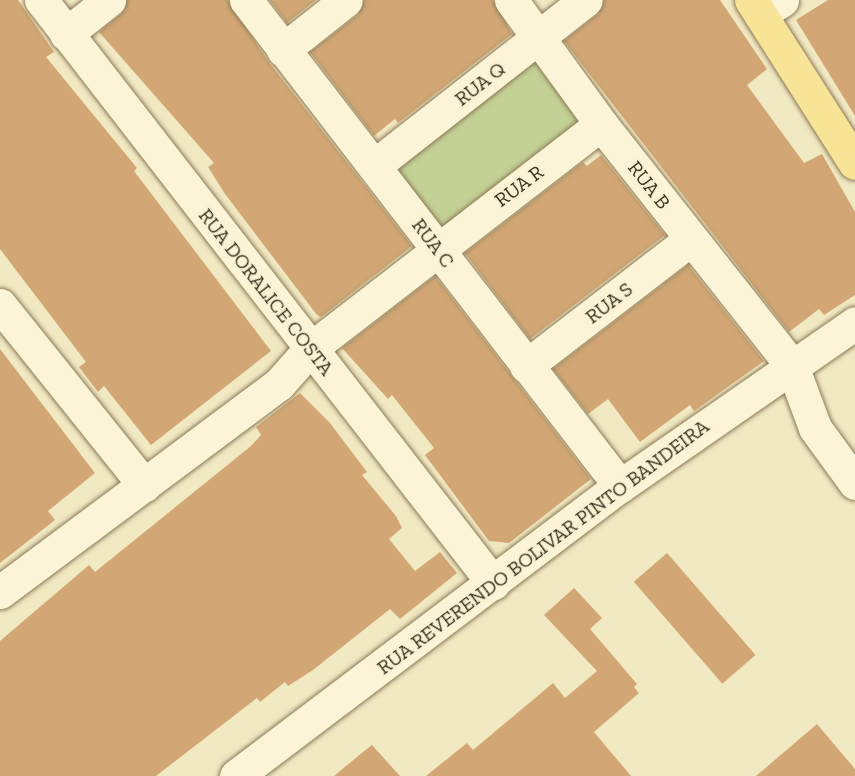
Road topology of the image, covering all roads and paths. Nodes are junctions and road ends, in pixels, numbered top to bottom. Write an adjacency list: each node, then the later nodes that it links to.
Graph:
1 (41, 0): 8 (street, RUA DORALICE COSTA)
2 (109, 0): 8 (street)
3 (246, 0): 10 (street, RUA C)
4 (346, 0): 10 (street)
5 (511, 0): 9 (street, RUA B)
6 (586, 0): 9 (street, RUA Q)
7 (764, 5): 12 (main road)
8 (66, 34): 18 (street, RUA DORALICE COSTA)
9 (539, 38): 11 (street, RUA B); 13 (street, RUA Q)
10 (283, 50): 13 (street, RUA C)
11 (601, 124): 14 (street, RUA B); 15 (street, RUA R)
12 (855, 163)
13 (374, 166): 15 (street, RUA C)
14 (691, 239): 19 (street, RUA S); 20 (street, RUA B)
15 (437, 248): 18 (street, RUA R); 19 (street, RUA C)
16 (0, 305): 22 (street)
17 (855, 323): 20 (street, RUA REVERENDO BOLIVAR PINTO BANDEIRA)
18 (310, 349): 22 (street, RUA R); 24 (street, RUA DORALICE COSTA)
19 (526, 366): 23 (street, RUA C)
20 (792, 366): 21 (street, RUA B); 23 (street, RUA REVERENDO BOLIVAR PINTO BANDEIRA)
21 (855, 483)
22 (144, 485): 25 (street, RUA R)
23 (620, 486): 24 (street, RUA REVERENDO BOLIVAR PINTO BANDEIRA)
24 (493, 583): 26 (street, RUA REVERENDO BOLIVAR PINTO BANDEIRA)
25 (0, 592)
26 (240, 775)

